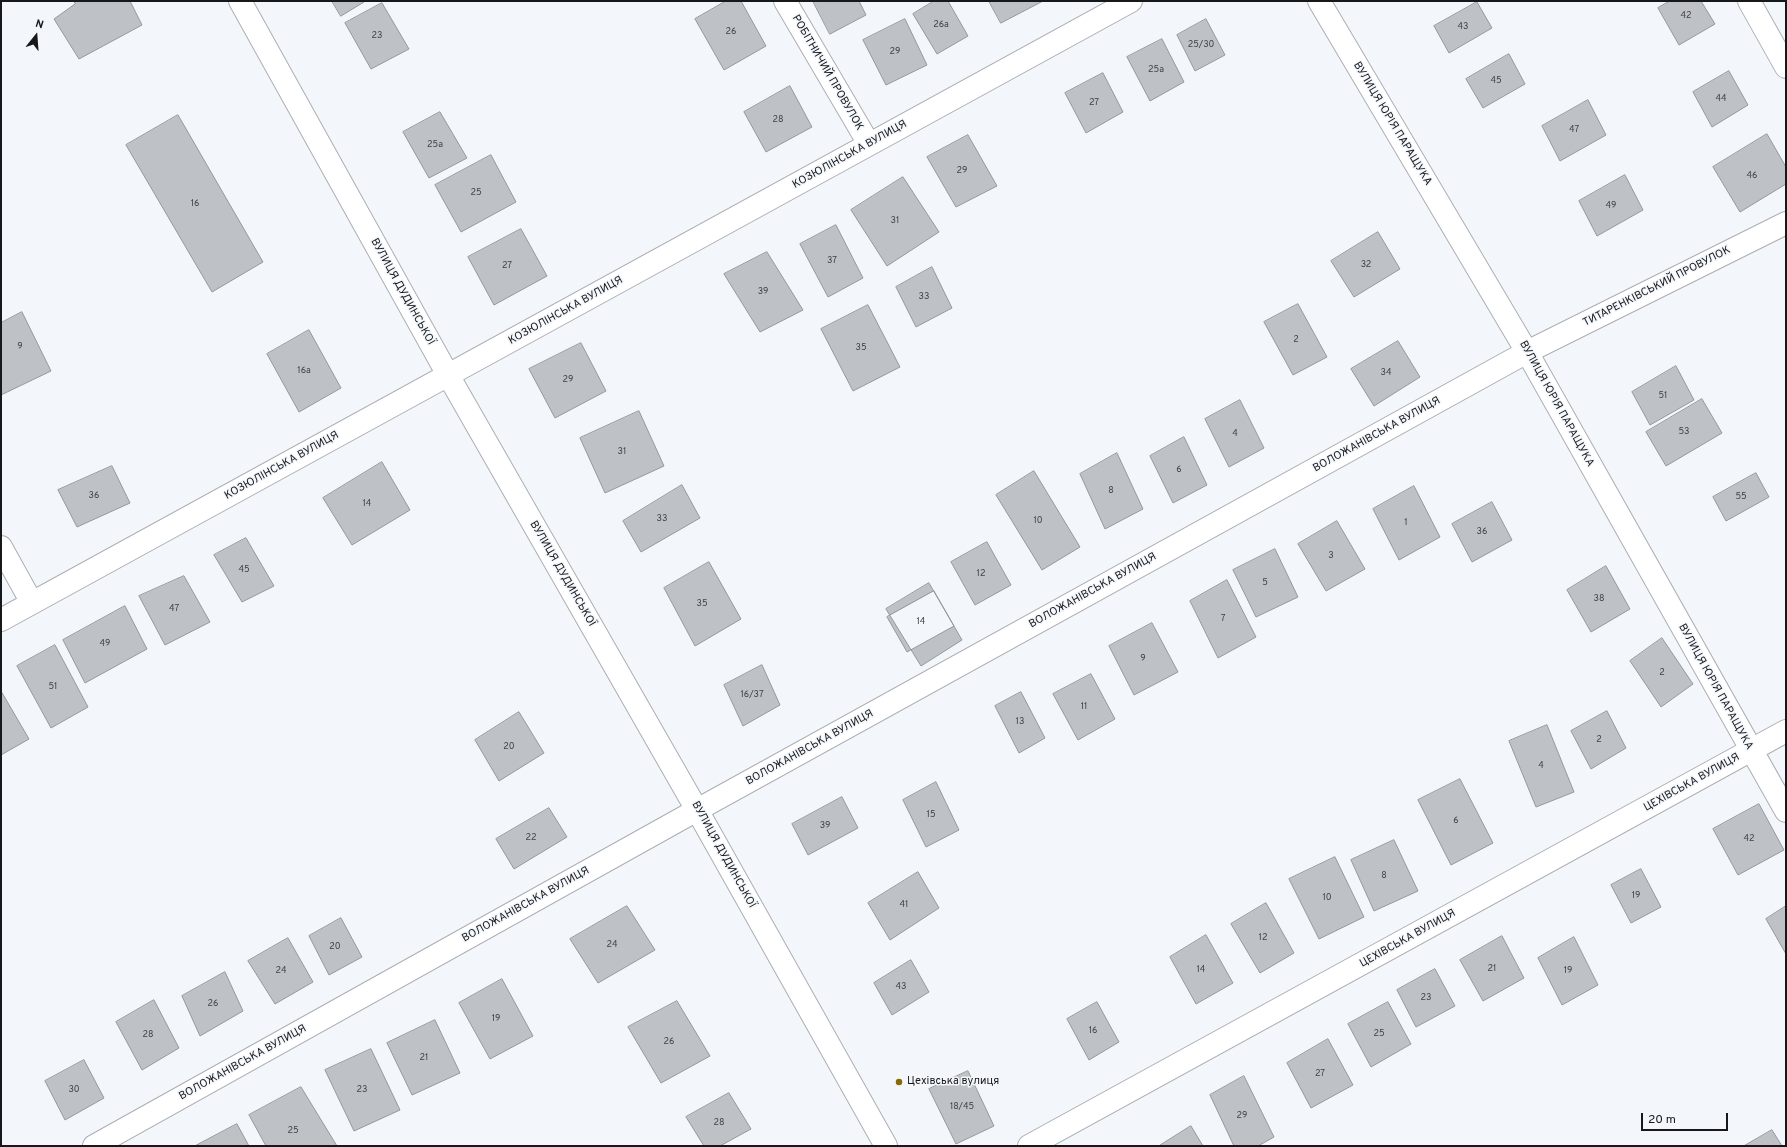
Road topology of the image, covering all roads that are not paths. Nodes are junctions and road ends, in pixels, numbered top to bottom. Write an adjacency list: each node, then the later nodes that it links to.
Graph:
1 (240, 1): 10 (street, ВУЛИЦЯ ДУДИНСЬКОЇ)
2 (785, 1): 7 (street, РОБІТНИЧИЙ ПРОВУЛОК)
3 (1131, 1): 7 (street, КОЗЮЛІНСЬКА ВУЛИЦЯ)
4 (1319, 1): 9 (street, ВУЛИЦЯ ЮРІЯ ПАРАЩУКА)
5 (1749, 1): 6 (street)
6 (1786, 67)
7 (869, 144): 10 (street, КОЗЮЛІНСЬКА ВУЛИЦЯ)
8 (1786, 223): 9 (street, ТИТАРЕНКІВСЬКИЙ ПРОВУЛОК)
9 (1527, 352): 15 (street, ВУЛИЦЯ ЮРІЯ ПАРАЩУКА); 16 (street, ВОЛОЖАНІВСЬКА ВУЛИЦЯ)
10 (448, 376): 12 (street, КОЗЮЛІНСЬКА ВУЛИЦЯ); 16 (street, ВУЛИЦЯ ДУДИНСЬКОЇ)
11 (1, 546): 12 (street)
12 (32, 603): 13 (street, КОЗЮЛІНСЬКА ВУЛИЦЯ)
13 (1, 620)
14 (1786, 731): 15 (street, ЦЕХІВСЬКА ВУЛИЦЯ)
15 (1751, 751): 17 (street, ВУЛИЦЯ ЮРІЯ ПАРАЩУКА); 20 (street, ЦЕХІВСЬКА ВУЛИЦЯ)
16 (697, 810): 18 (street, ВОЛОЖАНІВСЬКА ВУЛИЦЯ); 19 (street, ВУЛИЦЯ ДУДИНСЬКОЇ)
17 (1786, 811)
18 (94, 1146)
19 (886, 1146)
20 (1029, 1146)

